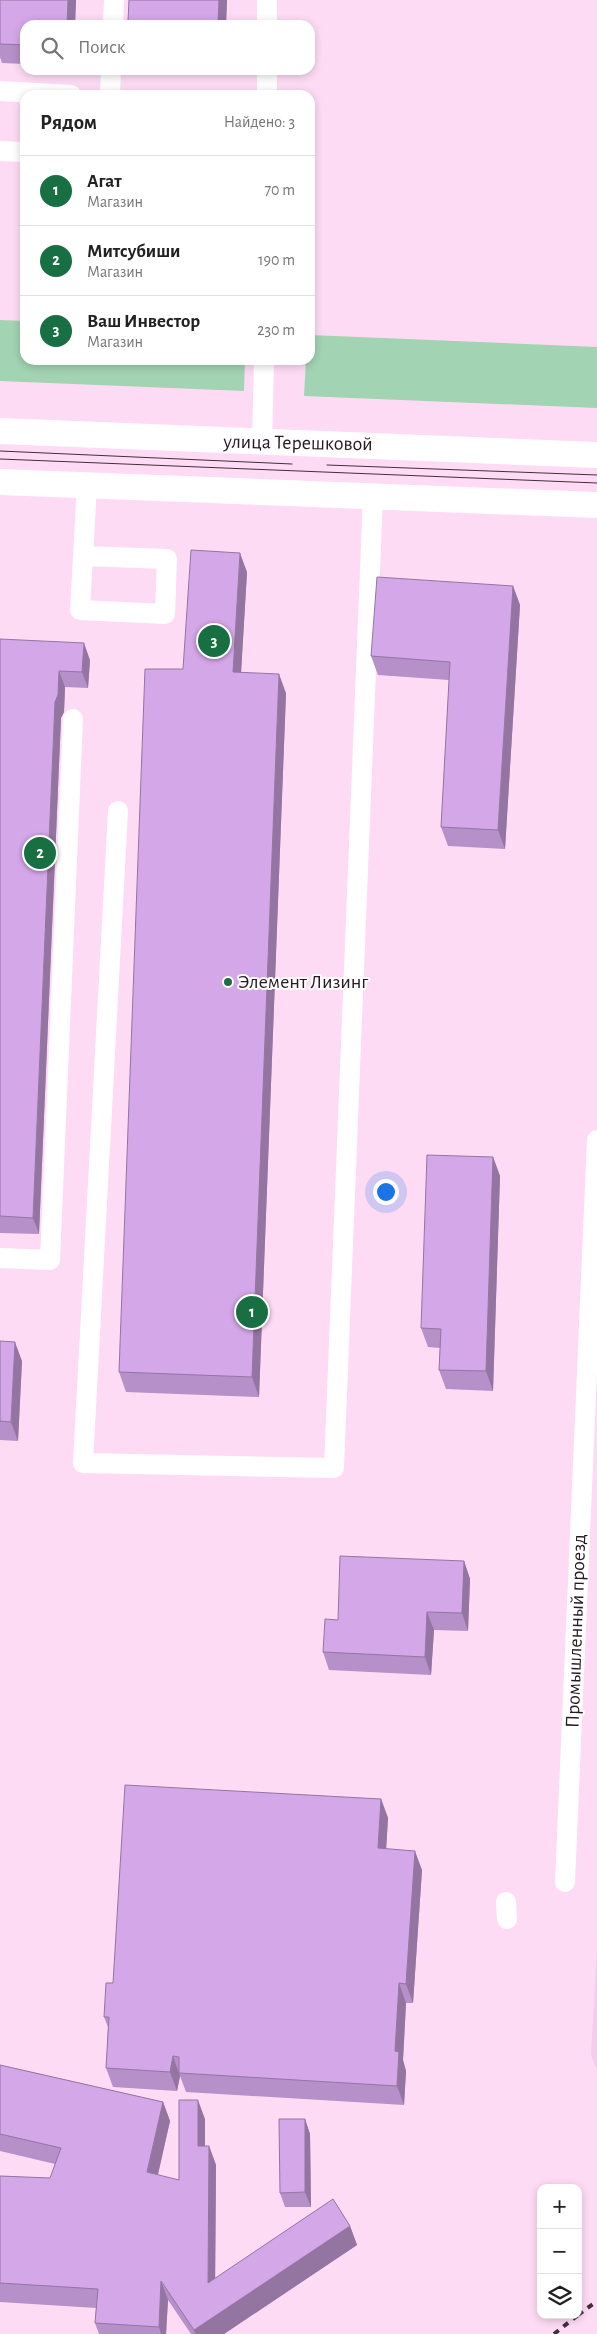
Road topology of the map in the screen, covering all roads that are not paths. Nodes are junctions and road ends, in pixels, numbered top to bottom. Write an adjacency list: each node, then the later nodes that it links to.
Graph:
1 (114, 0): 3 (lane)
2 (267, 0): 4 (lane)
3 (113, 20)
4 (267, 20)
5 (111, 75): 7 (lane)
6 (267, 75): 8 (lane)
7 (110, 90)
8 (267, 90)
9 (0, 91): 10 (lane)
10 (20, 92)
11 (0, 151): 12 (lane)
12 (20, 152)
13 (264, 365): 15 (lane)
14 (0, 431): 15 (main road, улица Терешковой)
15 (262, 443): 16 (main road, улица Терешковой)
16 (597, 455)
17 (0, 482): 18 (main road)
18 (88, 485): 19 (main road); 21 (lane)
19 (373, 495): 20 (main road); 23 (lane)
20 (597, 504)
21 (84, 556): 21 (lane)
22 (73, 719): 25 (lane)
23 (118, 811)
24 (597, 1140): 26 (lane, Промышленный проезд)
25 (0, 1258)
26 (565, 1882)

